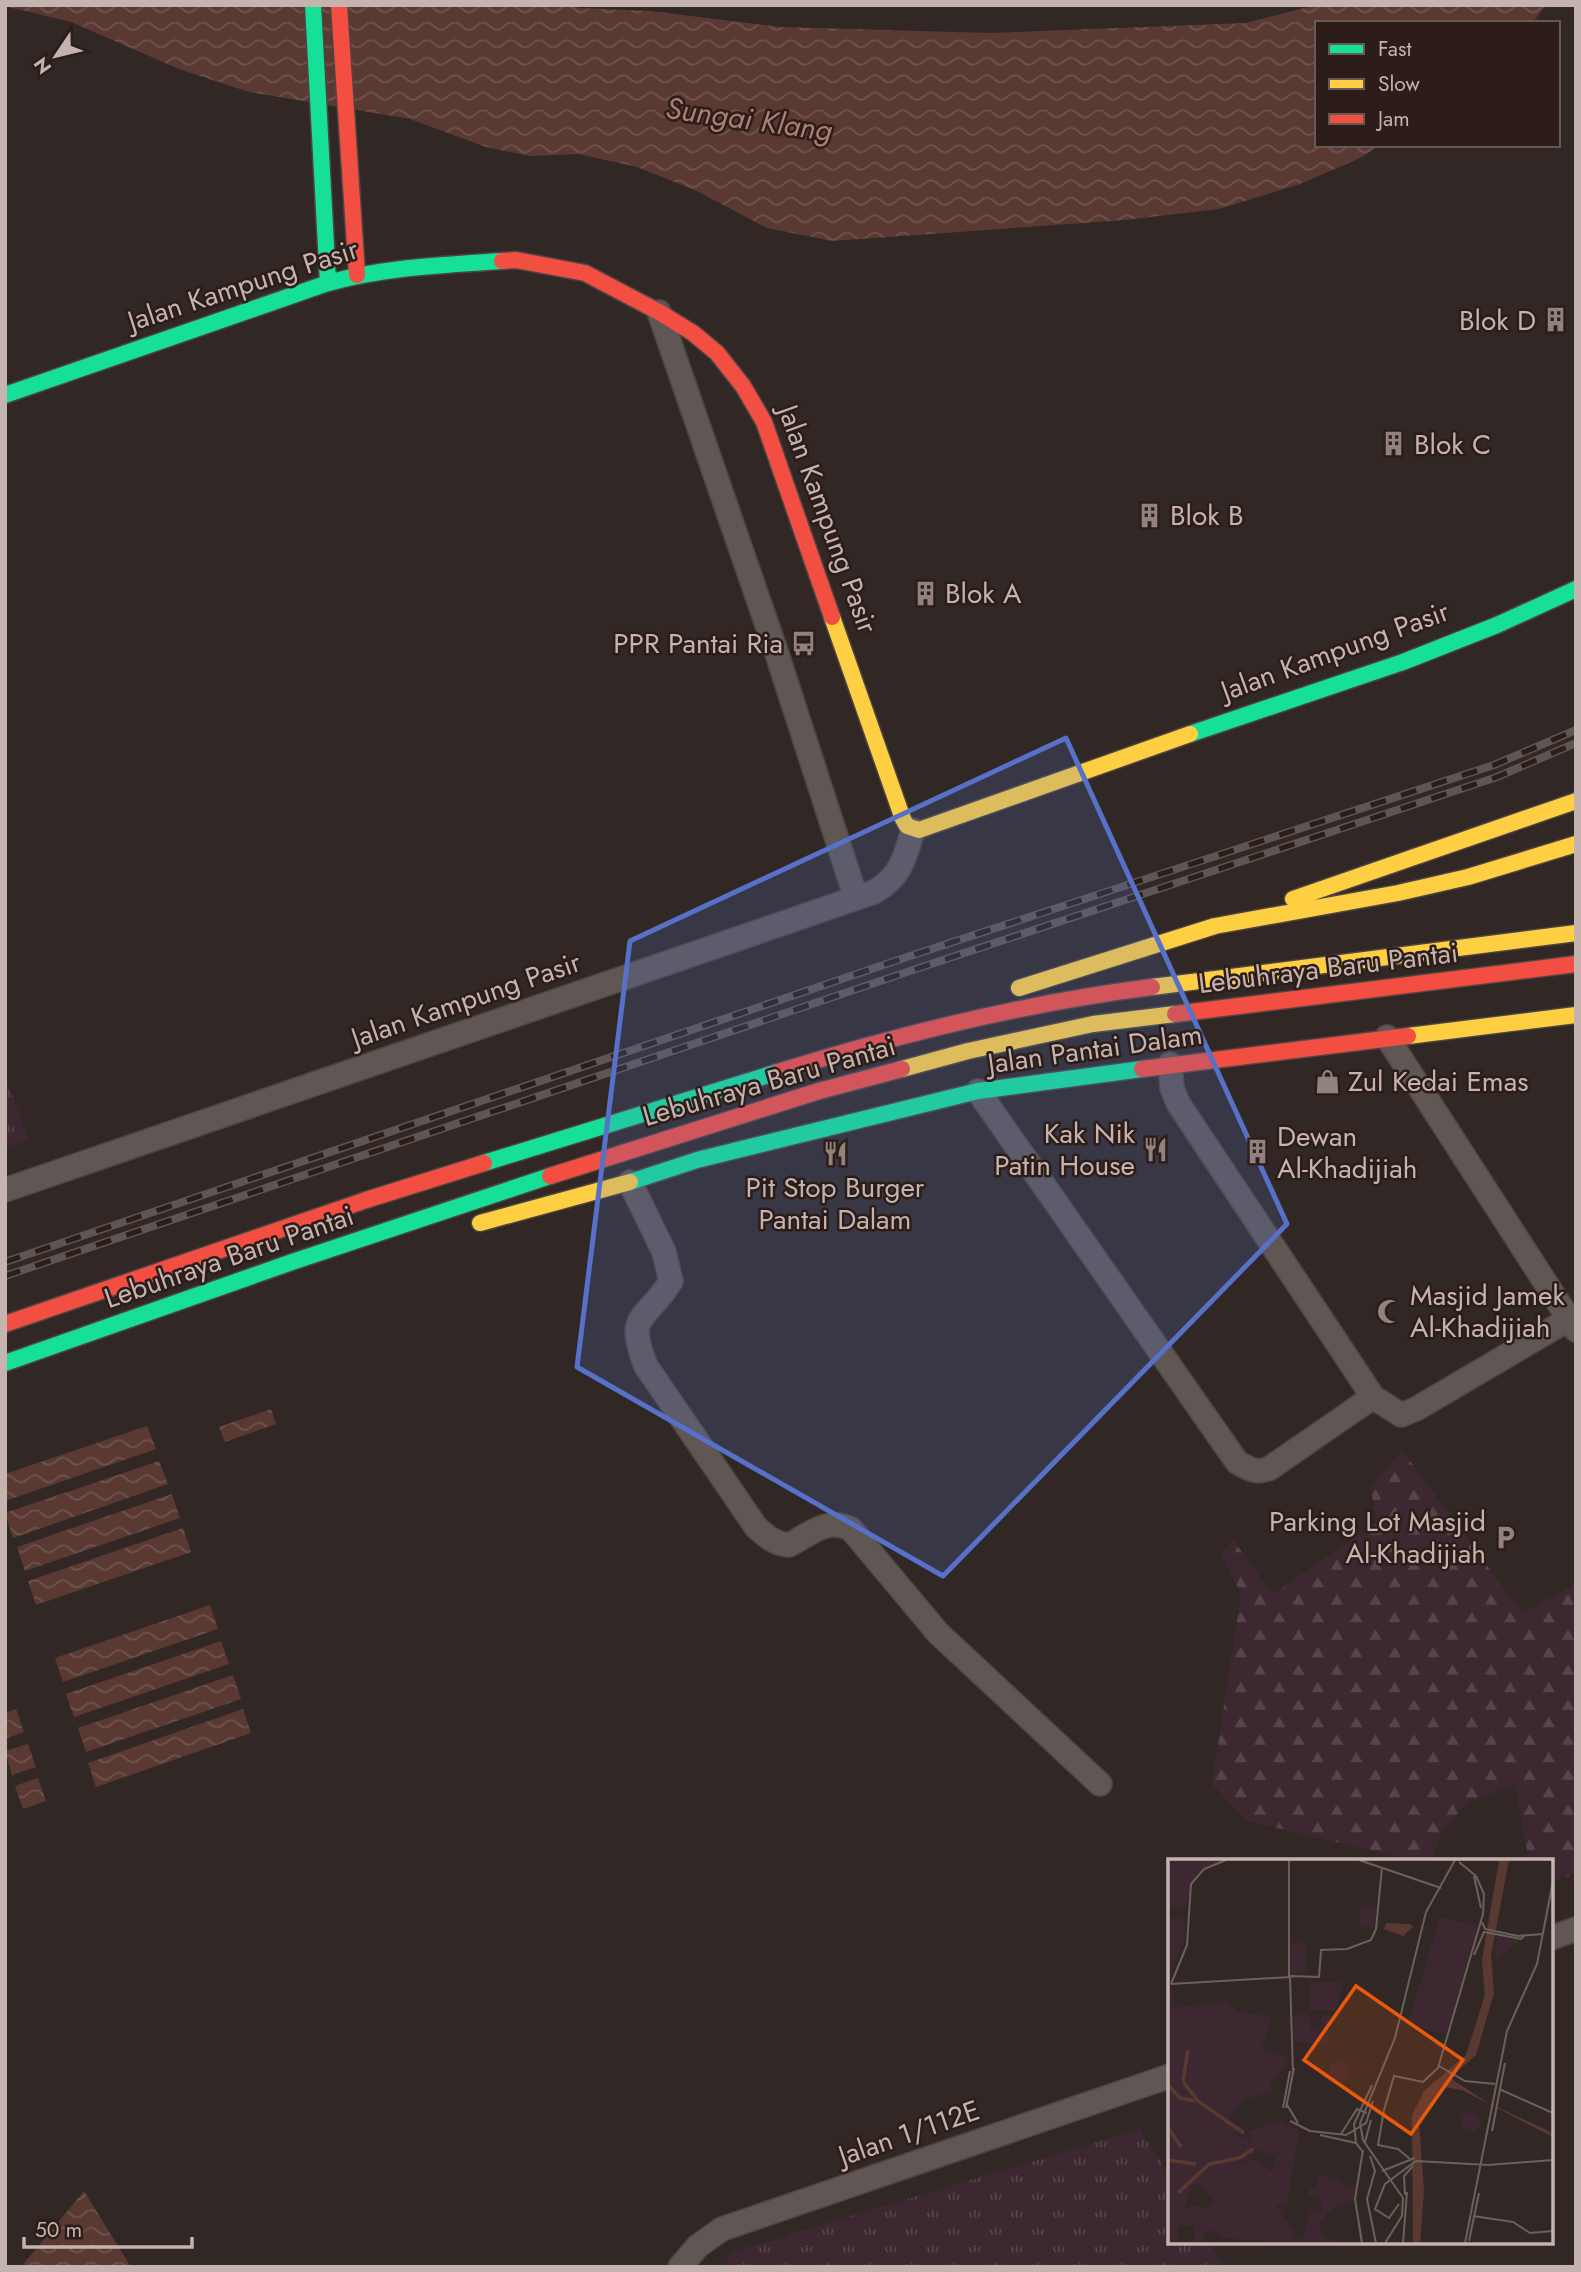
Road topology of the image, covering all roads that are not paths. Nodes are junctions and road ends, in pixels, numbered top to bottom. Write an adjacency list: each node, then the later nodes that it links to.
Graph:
1 (313, 5): 4 (main road)
2 (339, 5): 3 (main road)
3 (357, 275): 4 (main road, Jalan Kampung Pasir); 5 (main road, Jalan Kampung Pasir)
4 (328, 283): 6 (main road, Jalan Kampung Pasir)
5 (659, 312): 9 (main road, Jalan Kampung Pasir); 11 (street)
6 (5, 395)
7 (1576, 589): 9 (main road, Jalan Kampung Pasir)
8 (1576, 801): 12 (main road)
9 (913, 830): 11 (street, Jalan Kampung Pasir)
10 (1576, 844): 12 (main road)
11 (856, 898): 21 (street, Jalan Kampung Pasir)
12 (1214, 926): 16 (main road)
13 (1576, 933): 16 (main road, Lebuhraya Baru Pantai)
14 (1576, 964): 24 (main road, Lebuhraya Baru Pantai)
15 (1576, 1015): 17 (main road, Jalan Pantai Dalam)
16 (960, 1023): 25 (main road, Lebuhraya Baru Pantai)
17 (1387, 1037): 18 (main road, Jalan Pantai Dalam); 26 (street)
18 (1170, 1065): 19 (main road, Jalan Pantai Dalam); 28 (street)
19 (978, 1091): 20 (main road, Jalan Pantai Dalam); 28 (street)
20 (630, 1182): 22 (main road, Jalan Pantai Dalam); 29 (street)
21 (5, 1190)
22 (469, 1226)
23 (395, 1244): 24 (main road)
24 (292, 1262): 27 (main road, Lebuhraya Baru Pantai)
25 (5, 1324)
26 (1572, 1324): 28 (street)
27 (5, 1363)
28 (1373, 1397)
29 (1100, 1784)
30 (1576, 1929): 31 (street)
31 (1553, 1937)
32 (1168, 2077): 33 (street, Jalan 1/112E)
33 (680, 2267)

